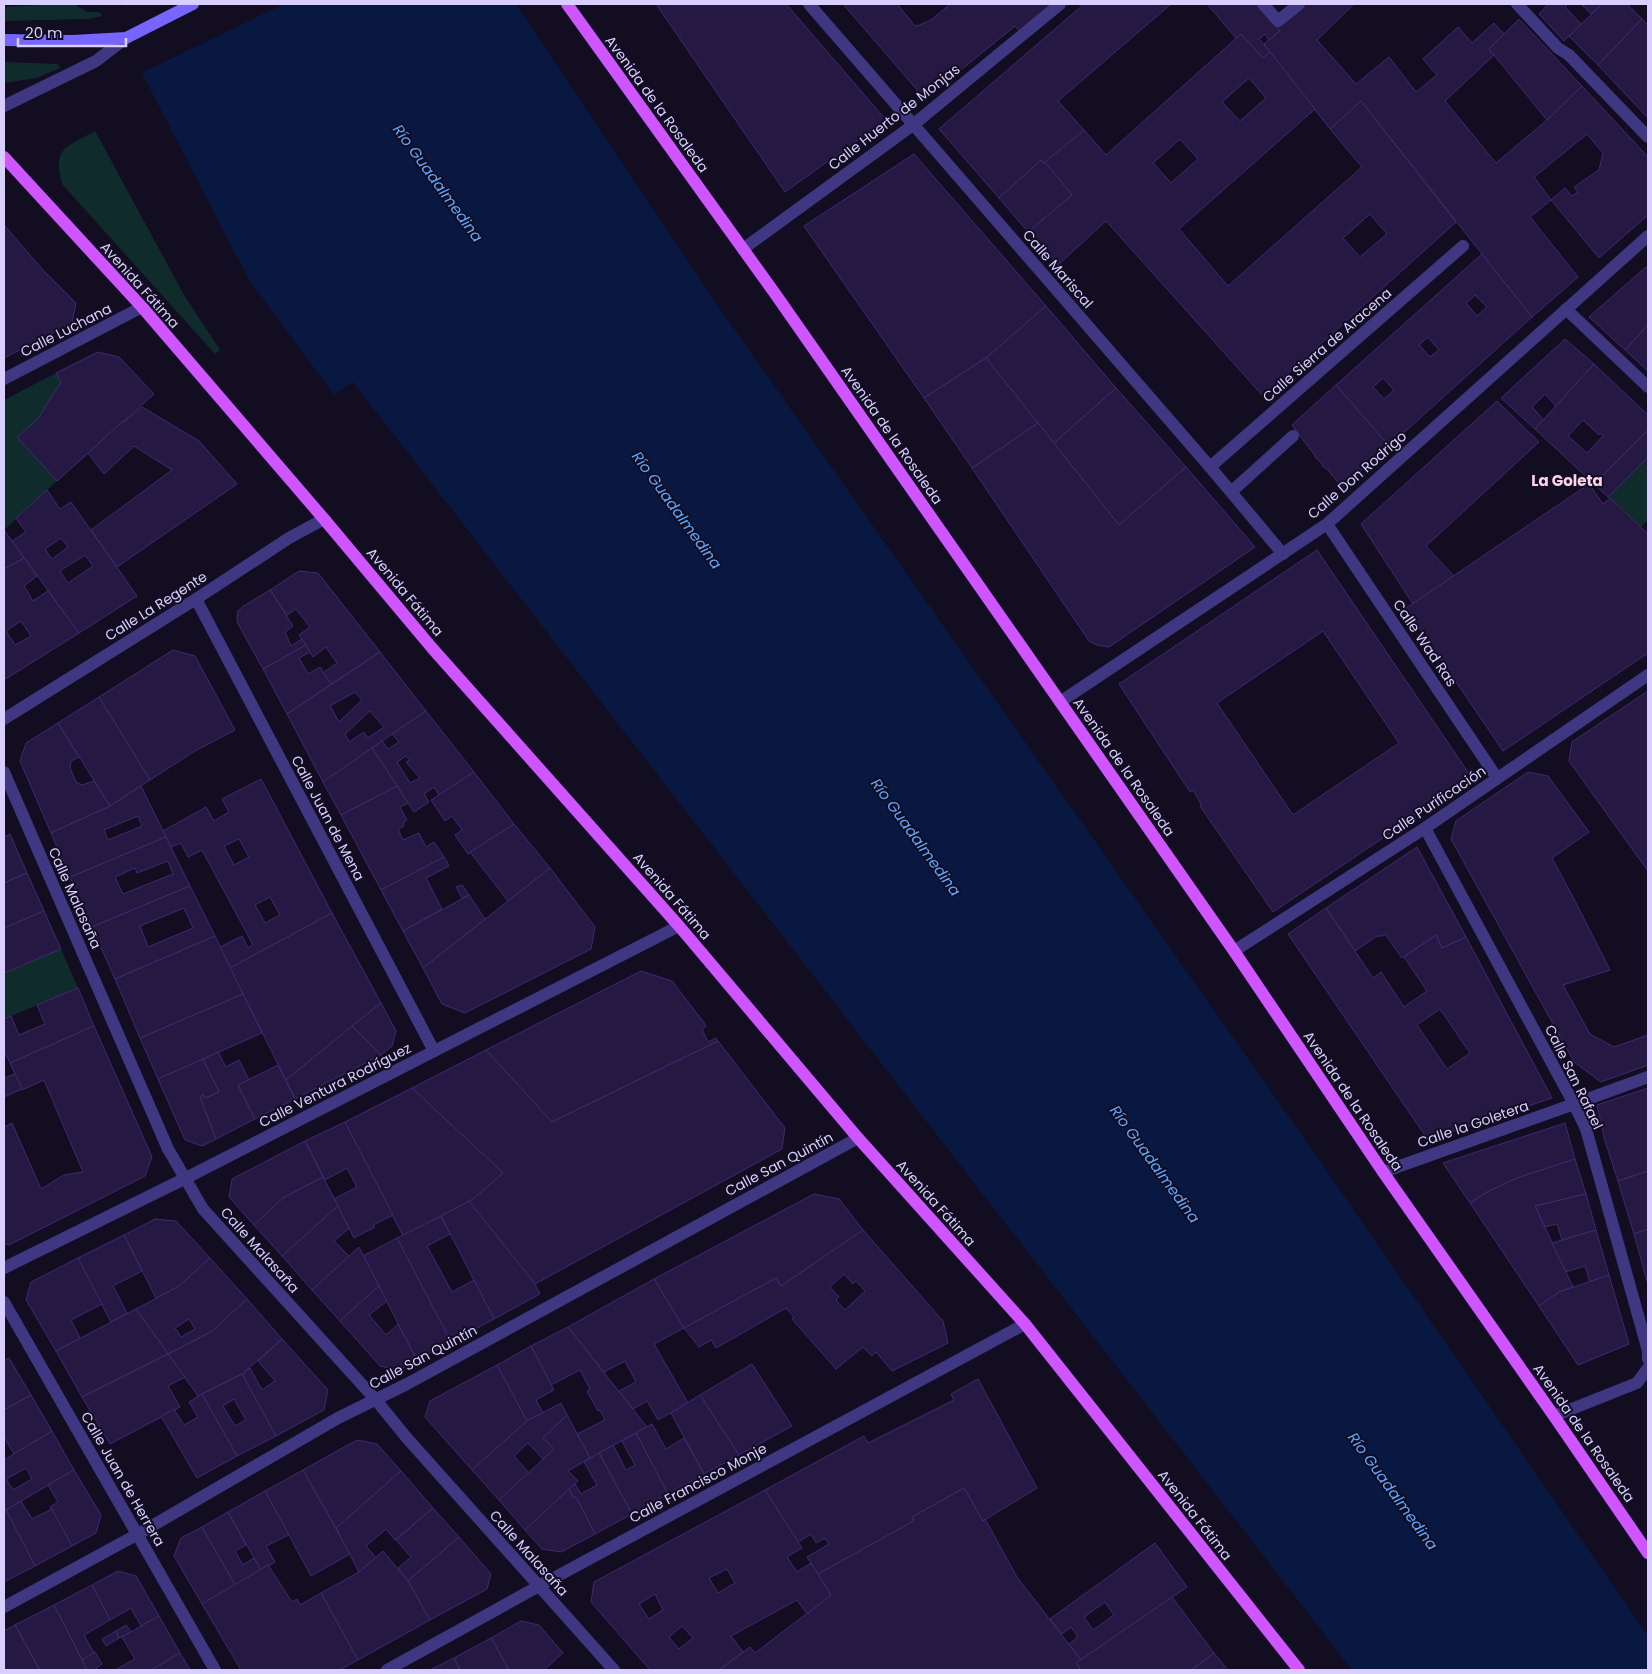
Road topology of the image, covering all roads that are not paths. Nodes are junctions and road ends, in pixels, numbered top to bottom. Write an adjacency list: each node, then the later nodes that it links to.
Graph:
1 (193, 4): 8 (main road)
2 (567, 4): 16 (main road, Avenida de la Rosaleda)
3 (810, 4): 11 (street, Calle Mariscal)
4 (1060, 4): 11 (street, Calle Huerto de Monjas)
5 (1263, 4): 6 (street)
6 (1300, 4)
7 (1517, 4): 12 (street)
8 (126, 38): 9 (main road); 10 (street)
9 (4, 40)
10 (4, 106)
11 (913, 124): 16 (street, Calle Huerto de Monjas); 22 (street, Calle Mariscal)
12 (1648, 137)
13 (4, 157): 17 (main road, Avenida Fátima)
14 (1648, 236): 18 (street, Calle Don Rodrigo)
15 (1463, 246): 22 (street, Calle Sierra de Aracena)
16 (743, 249): 29 (main road, Avenida de la Rosaleda)
17 (142, 308): 19 (street, Calle Luchana); 24 (main road, Avenida Fátima)
18 (1566, 309): 20 (street); 25 (street, Calle Don Rodrigo)
19 (4, 379)
20 (1648, 387)
21 (1294, 436): 23 (street)
22 (1210, 467): 23 (street, Calle Mariscal)
23 (1231, 492): 26 (street, Calle Mariscal)
24 (324, 519): 27 (street, Calle La Regente); 34 (main road, Avenida Fátima)
25 (1327, 524): 26 (street, Calle Don Rodrigo); 32 (street, Calle Wad Ras)
26 (1283, 554): 29 (street, Calle Don Rodrigo)
27 (196, 600): 30 (street, Calle La Regente); 36 (street, Calle Juan de Mena)
28 (1648, 674): 32 (street, Calle Purificación)
29 (1060, 702): 35 (main road, Avenida de la Rosaleda)
30 (4, 719)
31 (4, 772): 41 (street, Calle Malasaña)
32 (1497, 778): 33 (street, Calle Purificación)
33 (1425, 828): 35 (street, Calle Purificación); 38 (street, Calle San Rafael)
34 (680, 926): 36 (street, Calle Ventura Rodríguez); 39 (main road, Avenida Fátima)
35 (1234, 951): 40 (main road, Avenida de la Rosaleda)
36 (434, 1051): 41 (street, Calle Ventura Rodríguez)
37 (1648, 1077): 38 (street, Calle la Goletera)
38 (1574, 1104): 40 (street, Calle la Goletera); 45 (street, Calle San Rafael)
39 (858, 1138): 44 (main road, Avenida Fátima); 47 (street, Calle San Quintín)
40 (1383, 1172): 48 (main road, Avenida de la Rosaleda)
41 (186, 1178): 42 (street, Calle Ventura Rodríguez); 47 (street, Calle Malasaña)
42 (4, 1268)
43 (4, 1302): 49 (street, Calle Juan de Herrera)
44 (1025, 1324): 51 (street, Calle Francisco Monje); 56 (main road, Avenida Fátima)
45 (1648, 1359)
46 (1648, 1368): 48 (street)
47 (376, 1400): 49 (street, Calle San Quintín); 51 (street, Calle Malasaña)
48 (1554, 1416): 50 (main road, Avenida de la Rosaleda)
49 (138, 1534): 52 (street, Calle San Quintín); 53 (street, Calle Juan de Herrera)
50 (1648, 1553)
51 (539, 1586): 54 (street, Calle Francisco Monje); 55 (street, Calle Malasaña)
52 (4, 1607)
53 (215, 1670)
54 (387, 1670)
55 (614, 1670)
56 (1299, 1670)

